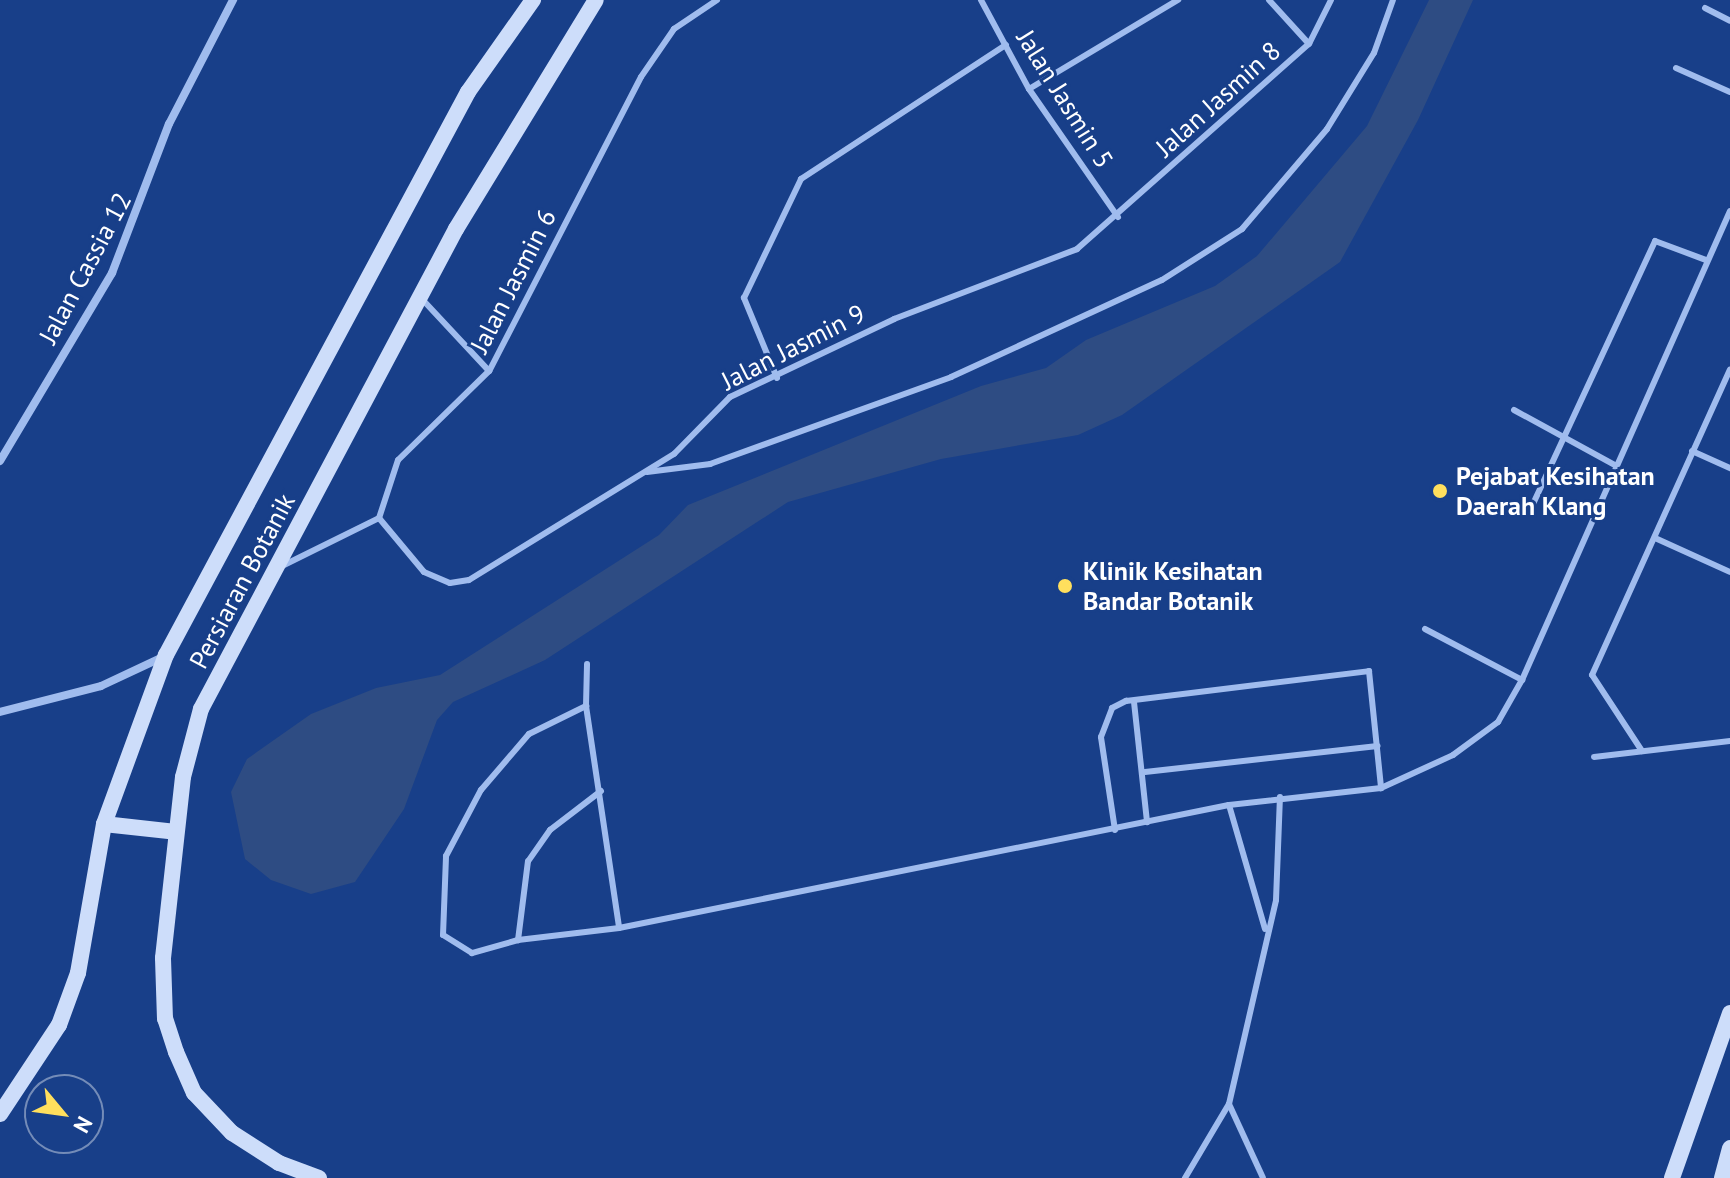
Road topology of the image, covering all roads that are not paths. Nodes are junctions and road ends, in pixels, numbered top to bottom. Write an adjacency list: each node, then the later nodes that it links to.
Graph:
1 (233, 0): 27 (street, Jalan Cassia 12)
2 (533, 0): 37 (main road, Persiaran Botanik)
3 (596, 0): 20 (main road, Persiaran Botanik)
4 (717, 0): 22 (lane, Jalan Jasmin 6)
5 (981, 0): 13 (lane, Jalan Jasmin 5)
6 (1178, 0): 15 (lane)
7 (1269, 0): 12 (lane)
8 (1331, 0): 12 (lane, Jalan Jasmin 8)
9 (1393, 0): 30 (lane)
10 (1705, 8): 11 (lane)
11 (1730, 21)
12 (1309, 44): 18 (lane, Jalan Jasmin 8)
13 (1006, 45): 15 (lane, Jalan Jasmin 5); 23 (lane)
14 (1676, 68): 16 (lane)
15 (1029, 89): 18 (lane, Jalan Jasmin 5)
16 (1730, 92)
17 (1730, 211): 19 (lane)
18 (1118, 217): 23 (lane, Jalan Jasmin 9)
19 (1706, 260): 25 (lane); 28 (lane)
20 (421, 298): 22 (lane); 34 (main road, Persiaran Botanik)
21 (1730, 370): 26 (lane)
22 (489, 371): 32 (lane, Jalan Jasmin 6)
23 (777, 378): 30 (lane, Jalan Jasmin 9)
24 (1514, 410): 25 (lane)
25 (1564, 438): 28 (lane); 31 (lane)
26 (1692, 451): 29 (lane); 33 (lane)
27 (0, 461)
28 (1615, 465): 39 (lane)
29 (1730, 468)
30 (644, 472): 32 (lane, Jalan Jasmin 9)
31 (1533, 504)
32 (379, 518): 34 (lane)
33 (1655, 538): 35 (lane); 45 (lane)
34 (276, 568): 55 (main road, Persiaran Botanik)
35 (1730, 572)
36 (1425, 629): 39 (lane)
37 (166, 655): 42 (street); 53 (main road, Persiaran Botanik)
38 (587, 664): 41 (lane)
39 (1522, 680): 48 (lane)
40 (1134, 702): 44 (lane); 47 (lane); 54 (lane)
41 (586, 706): 49 (lane); 58 (lane)
42 (0, 712)
43 (1730, 741): 45 (lane)
44 (1378, 746): 47 (lane); 48 (lane)
45 (1642, 751): 46 (lane)
46 (1594, 757)
47 (1145, 772): 52 (lane)
48 (1381, 788): 50 (lane)
49 (601, 791): 56 (lane); 58 (lane)
50 (1280, 797): 51 (lane); 57 (lane)
51 (1229, 805): 52 (lane); 57 (lane)
52 (1147, 822): 54 (lane)
53 (104, 824): 55 (main road); 61 (main road, Persiaran Botanik)
54 (1115, 830): 56 (lane)
55 (176, 832): 63 (main road, Persiaran Botanik)
56 (619, 928): 58 (lane)
57 (1265, 929): 60 (lane)
58 (518, 940)
59 (1730, 1013): 66 (main road)
60 (1229, 1104): 64 (lane); 65 (lane)
61 (0, 1114)
62 (1730, 1148): 67 (main road)
63 (319, 1178)
64 (1185, 1178)
65 (1263, 1178)
66 (1672, 1178)
67 (1722, 1178)

